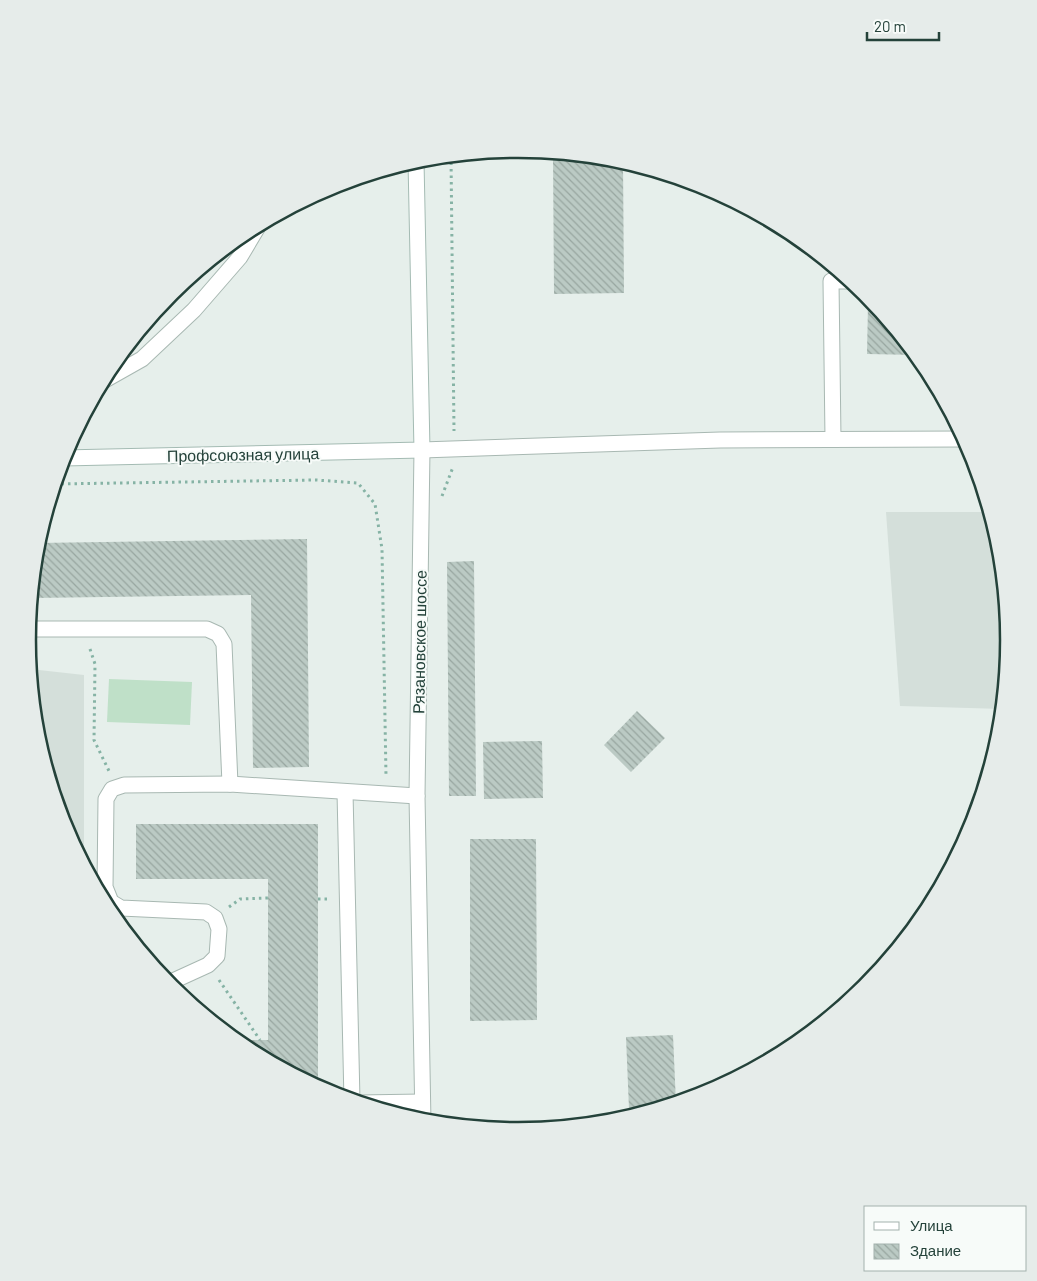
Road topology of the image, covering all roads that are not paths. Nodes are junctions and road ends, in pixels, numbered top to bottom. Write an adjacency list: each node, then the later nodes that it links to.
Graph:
1 (416, 170): 7 (street, Рязановское шоссе)
2 (250, 241): 4 (street)
3 (839, 281): 5 (street)
4 (119, 372)
5 (833, 439): 6 (street, Профсоюзная улица); 7 (street, Профсоюзная улица)
6 (956, 439)
7 (422, 450): 8 (street, Профсоюзная улица); 12 (street, Рязановское шоссе)
8 (72, 458)
9 (36, 629): 10 (street)
10 (230, 784): 11 (street); 13 (street)
11 (345, 792): 12 (street); 16 (street)
12 (417, 796): 17 (street, Рязановское шоссе)
13 (106, 890)
14 (116, 905): 15 (street)
15 (175, 980)
16 (352, 1093)
17 (422, 1102): 18 (street); 19 (street, Рязановское шоссе)
18 (382, 1103)
19 (423, 1113)

